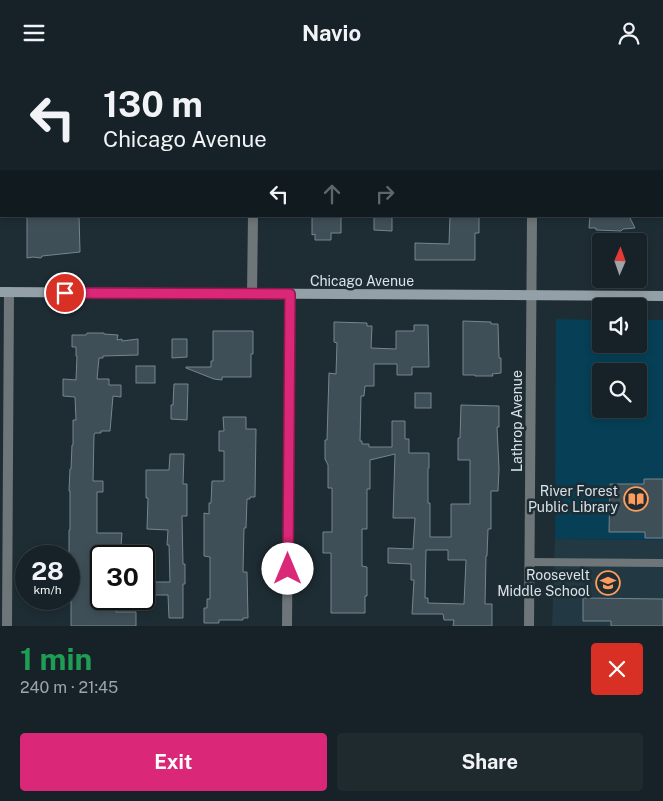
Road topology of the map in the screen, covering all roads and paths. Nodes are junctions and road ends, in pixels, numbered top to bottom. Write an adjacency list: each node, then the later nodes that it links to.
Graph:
1 (253, 217): 4 (street)
2 (532, 217): 6 (street, Lathrop Avenue)
3 (4, 292): 4 (main road, Chicago Avenue); 10 (street)
4 (252, 294): 5 (main road, Chicago Avenue)
5 (290, 294): 6 (main road, Chicago Avenue); 11 (street)
6 (532, 295): 7 (main road, Chicago Avenue); 8 (street, Lathrop Avenue)
7 (663, 296)
8 (530, 562): 9 (lane); 12 (street, Lathrop Avenue)
9 (663, 563)
10 (7, 626)
11 (287, 626)
12 (529, 626)

